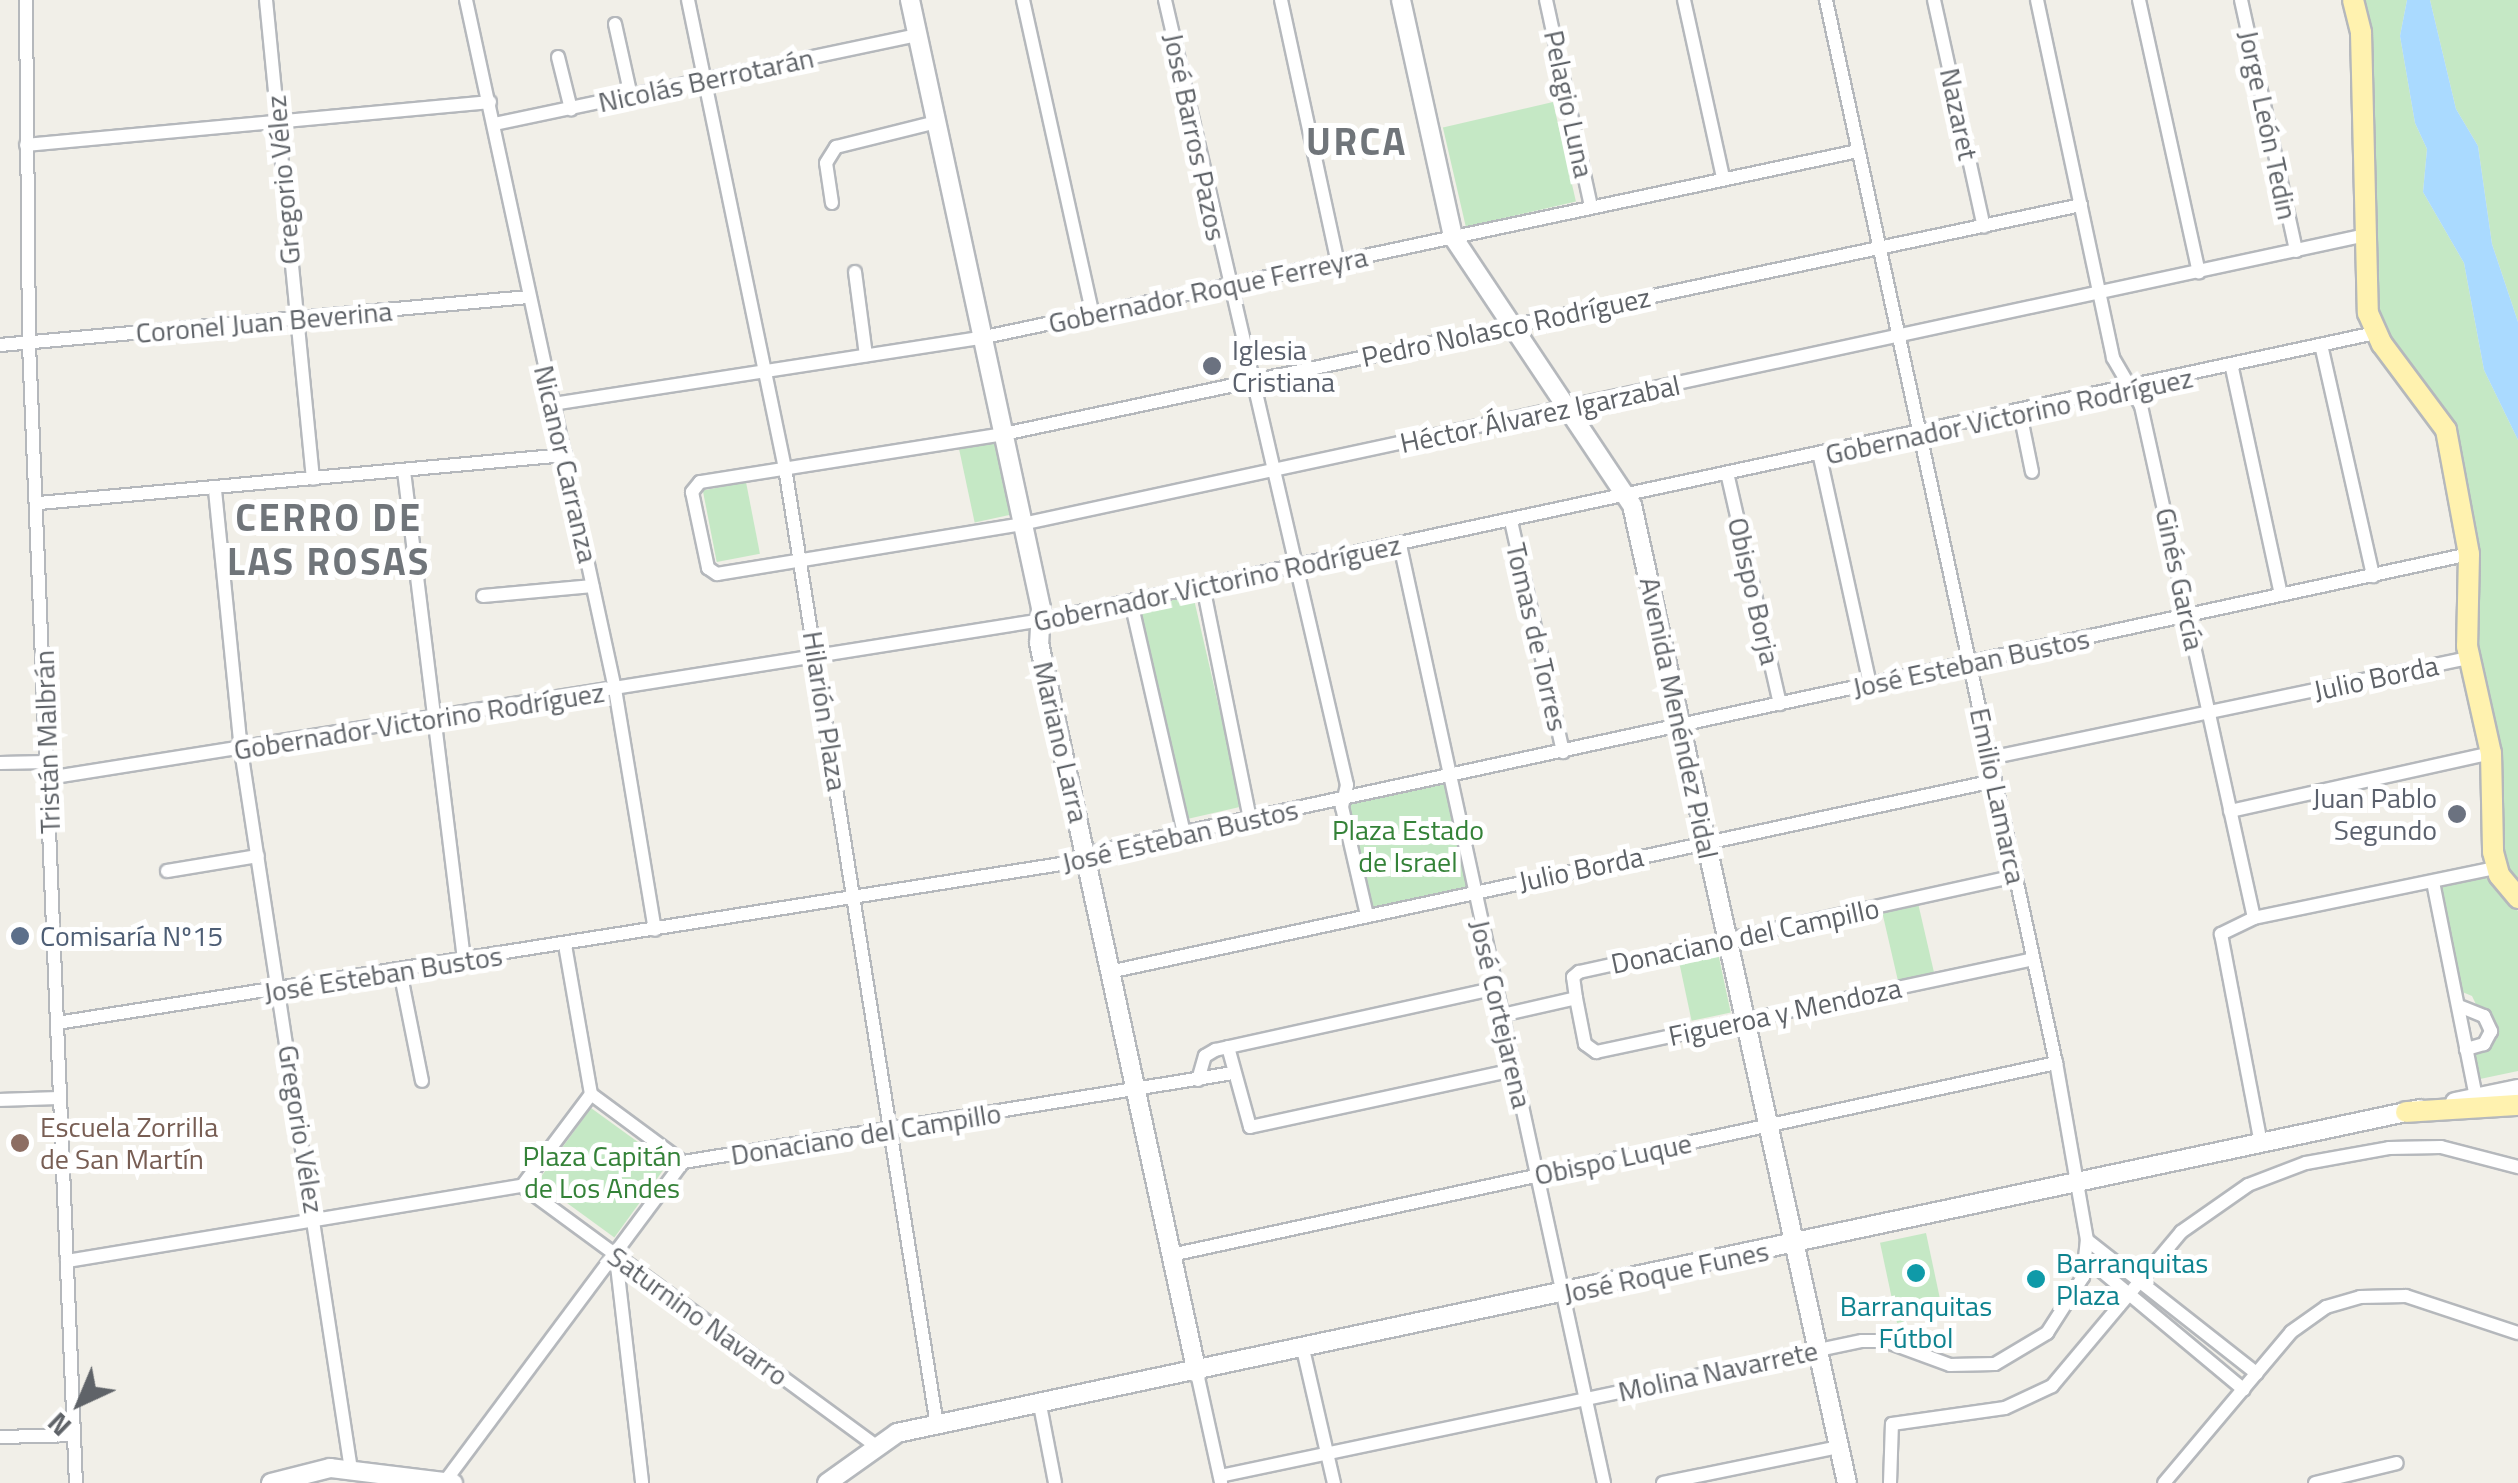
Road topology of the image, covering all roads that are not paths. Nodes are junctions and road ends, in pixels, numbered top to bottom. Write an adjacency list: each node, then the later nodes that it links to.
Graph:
1 (26, 0): 28 (street, Tristán Malbrán)
2 (266, 0): 25 (street, Gregorio Vélez)
3 (466, 0): 23 (street, Nicanor Carranza)
4 (688, 0): 21 (street, Hilarión Plaza)
5 (910, 0): 19 (main road, Mariano Larra)
6 (1023, 0): 45 (street)
7 (1166, 0): 42 (street, José Barros Pazos)
8 (1281, 0): 39 (street)
9 (1401, 0): 35 (main road, Avenida Menéndez Pidal)
10 (1546, 0): 33 (street, Pelagio Luna)
11 (1684, 0): 30 (street)
12 (1826, 0): 29 (street, Emilio Lamarca)
13 (1934, 0): 34 (street, Nazaret)
14 (2037, 0): 32 (street, Ginés García)
15 (2139, 0): 41 (street)
16 (2241, 0): 38 (street, Jorge León Tedin)
17 (2353, 0): 36 (main road)
18 (615, 24): 22 (street)
19 (917, 35): 21 (street, Nicolás Berrotarán); 26 (main road, Mariano Larra)
20 (558, 57): 24 (street)
21 (704, 80): 22 (street, Nicolás Berrotarán); 56 (street, Hilarión Plaza)
22 (631, 96): 24 (street, Nicolás Berrotarán)
23 (490, 102): 25 (street); 27 (street, Nicanor Carranza)
24 (571, 109): 27 (street, Nicolás Berrotarán)
25 (278, 121): 28 (street); 46 (street, Gregorio Vélez)
26 (936, 122): 31 (street); 49 (main road, Mariano Larra)
27 (495, 124): 44 (street, Nicanor Carranza)
28 (26, 145): 51 (street, Tristán Malbrán)
29 (1858, 151): 30 (street, Gobernador Roque Ferreyra); 37 (street, Emilio Lamarca)
30 (1723, 178): 33 (street, Gobernador Roque Ferreyra)
31 (832, 203)
32 (2081, 205): 34 (street, Pedro Nolasco Rodríguez); 43 (street, Ginés García)
33 (1592, 207): 35 (street, Gobernador Roque Ferreyra)
34 (1984, 228): 37 (street, Pedro Nolasco Rodríguez)
35 (1453, 236): 39 (street, Gobernador Roque Ferreyra); 47 (main road, Avenida Menéndez Pidal)
36 (2364, 236): 38 (street, Héctor Álvarez Igarzabal); 48 (main road)
37 (1880, 247): 47 (street, Pedro Nolasco Rodríguez); 50 (street, Emilio Lamarca)
38 (2296, 250): 41 (street, Héctor Álvarez Igarzabal)
39 (1338, 263): 42 (street, Gobernador Roque Ferreyra)
40 (855, 272): 54 (street)
41 (2198, 272): 43 (street, Héctor Álvarez Igarzabal)
42 (1227, 286): 45 (street, Gobernador Roque Ferreyra); 57 (street, José Barros Pazos)
43 (2101, 294): 50 (street, Héctor Álvarez Igarzabal); 58 (street, Ginés García)
44 (528, 297): 46 (street, Coronel Juan Beverina); 59 (street, Nicanor Carranza)
45 (1092, 315): 49 (street, Gobernador Roque Ferreyra)
46 (296, 318): 51 (street, Coronel Juan Beverina); 71 (street, Gregorio Vélez)
47 (1513, 326): 57 (street, Pedro Nolasco Rodríguez); 60 (main road, Avenida Menéndez Pidal)
48 (2375, 333): 53 (street, Gobernador Victorino Rodríguez); 78 (main road)
49 (985, 337): 54 (street, Gobernador Roque Ferreyra); 62 (main road, Mariano Larra)
50 (1901, 338): 60 (street, Héctor Álvarez Igarzabal); 63 (street, Emilio Lamarca)
51 (29, 344): 52 (street, Coronel Juan Beverina); 74 (street, Tristán Malbrán)
52 (0, 345)
53 (2322, 349): 55 (street, Gobernador Victorino Rodríguez); 82 (street)
54 (866, 355): 56 (street, Gobernador Roque Ferreyra)
55 (2232, 368): 58 (street, Gobernador Victorino Rodríguez); 85 (street)
56 (766, 372): 59 (street, Gobernador Roque Ferreyra); 66 (street, Hilarión Plaza)
57 (1252, 381): 62 (street, Pedro Nolasco Rodríguez); 68 (street, José Barros Pazos)
58 (2129, 388): 61 (street, Gobernador Victorino Rodríguez); 88 (street, Ginés García)
59 (553, 404): 64 (street, Nicanor Carranza)
60 (1570, 408): 68 (street, Héctor Álvarez Igarzabal); 73 (main road, Avenida Menéndez Pidal)
61 (2020, 413): 63 (street, Gobernador Victorino Rodríguez); 69 (street)
62 (1004, 434): 66 (street, Pedro Nolasco Rodríguez); 76 (main road, Mariano Larra)
63 (1922, 434): 65 (street, Gobernador Victorino Rodríguez); 92 (street, Emilio Lamarca)
64 (565, 455): 67 (street); 83 (street, Nicanor Carranza)
65 (1820, 457): 70 (street, Gobernador Victorino Rodríguez); 93 (street)
66 (784, 468): 79 (street, Hilarión Plaza); 81 (street, Pedro Nolasco Rodríguez)
67 (404, 472): 71 (street); 97 (street)
68 (1274, 472): 76 (street, Héctor Álvarez Igarzabal); 80 (street, José Barros Pazos)
69 (2032, 472)
70 (1728, 477): 73 (street, Gobernador Victorino Rodríguez); 95 (street, Obispo Borja)
71 (313, 479): 72 (street)
72 (216, 490): 74 (street); 99 (street, Gregorio Vélez)
73 (1628, 496): 75 (street, Gobernador Victorino Rodríguez); 98 (main road, Avenida Menéndez Pidal)
74 (40, 504): 103 (street, Tristán Malbrán)
75 (1511, 522): 77 (street, Gobernador Victorino Rodríguez); 100 (street, Tomas de Torres)
76 (1022, 524): 79 (street, Héctor Álvarez Igarzabal); 89 (main road, Mariano Larra)
77 (1400, 545): 80 (street, Gobernador Victorino Rodríguez); 105 (street, José Cortejarena)
78 (2470, 554): 82 (street, José Esteban Bustos); 91 (main road)
79 (800, 560): 81 (street, Héctor Álvarez Igarzabal); 90 (street, Hilarión Plaza)
80 (1298, 566): 84 (street, Gobernador Victorino Rodríguez); 108 (street, José Barros Pazos)
81 (712, 573)
82 (2373, 576): 85 (street, José Esteban Bustos)
83 (594, 586): 86 (street); 94 (street, Nicanor Carranza)
84 (1203, 586): 87 (street, Gobernador Victorino Rodríguez); 110 (street)
85 (2281, 595): 88 (street, José Esteban Bustos)
86 (483, 596)
87 (1132, 602): 89 (street, Gobernador Victorino Rodríguez); 111 (street)
88 (2190, 615): 92 (street, José Esteban Bustos); 96 (street, Ginés García)
89 (1042, 620): 90 (street, Gobernador Victorino Rodríguez); 114 (main road, Mariano Larra)
90 (817, 654): 94 (street, Gobernador Victorino Rodríguez); 120 (street, Hilarión Plaza)
91 (2468, 658): 96 (street, Julio Borda); 101 (main road)
92 (1971, 662): 93 (street, José Esteban Bustos); 102 (street, Emilio Lamarca)
93 (1870, 685): 95 (street, José Esteban Bustos)
94 (616, 689): 97 (street, Gobernador Victorino Rodríguez); 124 (street, Nicanor Carranza)
95 (1780, 704): 98 (street, José Esteban Bustos)
96 (2208, 714): 102 (street, Julio Borda); 109 (street, Ginés García)
97 (431, 719): 99 (street, Gobernador Victorino Rodríguez); 128 (street)
98 (1682, 725): 100 (street, José Esteban Bustos); 112 (main road, Avenida Menéndez Pidal)
99 (241, 750): 106 (street, Gobernador Victorino Rodríguez); 113 (street, Gregorio Vélez)
100 (1562, 752): 105 (street, José Esteban Bustos)
101 (2491, 753): 109 (street); 115 (main road)
102 (1990, 758): 107 (street, Emilio Lamarca)
103 (46, 762): 104 (street); 106 (street, Tristán Malbrán)
104 (0, 763)
105 (1448, 776): 108 (street, José Esteban Bustos); 119 (street, José Cortejarena)
106 (48, 778): 137 (street, Tristán Malbrán)
107 (1994, 781): 112 (street, Julio Borda); 117 (street, Emilio Lamarca)
108 (1344, 798): 110 (street, José Esteban Bustos); 122 (street, José Barros Pazos)
109 (2230, 811): 123 (street, Ginés García)
110 (1250, 819): 111 (street, José Esteban Bustos)
111 (1184, 834): 114 (street, José Esteban Bustos)
112 (1706, 842): 119 (street, Julio Borda); 125 (main road, Avenida Menéndez Pidal)
113 (258, 856): 116 (street); 132 (street, Gregorio Vélez)
114 (1087, 856): 120 (street, José Esteban Bustos); 130 (main road, Mariano Larra)
115 (2496, 868): 118 (street); 121 (main road)
116 (167, 871)
117 (2014, 876): 125 (street, Donaciano del Campillo); 127 (street, Emilio Lamarca)
118 (2433, 882): 123 (street); 134 (street)
119 (1474, 893): 122 (street, Julio Borda); 131 (street, José Cortejarena)
120 (854, 896): 124 (street, José Esteban Bustos); 154 (street, Hilarión Plaza)
121 (2518, 898)
122 (1367, 916): 130 (street, Julio Borda)
123 (2254, 918): 155 (street)
124 (655, 930): 126 (street, José Esteban Bustos)
125 (1728, 939): 133 (street, Donaciano del Campillo); 136 (main road, Avenida Menéndez Pidal)
126 (564, 945): 128 (street, José Esteban Bustos); 147 (street)
127 (2032, 958): 136 (street, Figueroa y Mendoza); 140 (street, Emilio Lamarca)
128 (464, 960): 129 (street, José Esteban Bustos)
129 (400, 971): 132 (street, José Esteban Bustos); 144 (street)
130 (1109, 972): 146 (main road, Mariano Larra)
131 (1496, 988): 135 (street, José Cortejarena); 138 (street)
132 (279, 991): 137 (street, José Esteban Bustos); 161 (street, Gregorio Vélez)
133 (1576, 998): 135 (street); 136 (street, Figueroa y Mendoza)
134 (2459, 1006): 139 (street); 139 (street)
135 (1502, 1014): 141 (street, José Cortejarena)
136 (1746, 1022): 153 (main road, Avenida Menéndez Pidal)
137 (57, 1023): 148 (street, Tristán Malbrán)
138 (1228, 1047): 142 (street); 143 (street)
139 (2466, 1049): 149 (street)
140 (2056, 1063): 153 (street, Obispo Luque); 159 (street, Emilio Lamarca)
141 (1513, 1070): 142 (street); 158 (street, José Cortejarena)
142 (1233, 1074): 143 (street, Donaciano del Campillo)
143 (1198, 1080): 146 (street, Donaciano del Campillo)
144 (422, 1081)
145 (2518, 1088): 149 (main road, José Roque Funes)
146 (1134, 1092): 154 (street, Donaciano del Campillo); 164 (main road, Mariano Larra)
147 (591, 1094): 156 (street); 160 (street)
148 (60, 1098): 150 (street); 167 (street, Tristán Malbrán)
149 (2476, 1098): 152 (main road, José Roque Funes)
150 (0, 1100)
151 (2518, 1105): 152 (main road)
152 (2406, 1112): 155 (main road, José Roque Funes)
153 (1768, 1126): 158 (street, Obispo Luque); 163 (main road, Avenida Menéndez Pidal)
154 (892, 1132): 156 (street, Donaciano del Campillo); 179 (street, Hilarión Plaza)
155 (2261, 1144): 159 (main road, José Roque Funes)
156 (684, 1162): 165 (street)
157 (2518, 1168): 168 (street)
158 (1537, 1175): 164 (street, Obispo Luque); 169 (street, José Cortejarena)
159 (2079, 1182): 162 (street, Molina Navarrete); 163 (main road, José Roque Funes)
160 (522, 1186): 161 (street); 165 (street, Saturnino Navarro)
161 (316, 1221): 167 (street); 186 (street, Gregorio Vélez)
162 (2088, 1240): 166 (street, Molina Navarrete); 168 (street)
163 (1794, 1244): 169 (main road, José Roque Funes); 173 (main road, Avenida Menéndez Pidal)
164 (1171, 1255): 174 (main road, Mariano Larra)
165 (616, 1257): 182 (street, Saturnino Navarro); 189 (street); 193 (street)
166 (2088, 1259): 170 (street); 173 (street, Molina Navarrete)
167 (67, 1261): 180 (street, Tristán Malbrán)
168 (2142, 1280): 170 (street); 175 (street)
169 (1564, 1294): 172 (main road, José Roque Funes); 177 (street, José Cortejarena)
170 (2130, 1295): 176 (street); 200 (street)
171 (2518, 1333): 175 (street)
172 (1303, 1350): 174 (main road, José Roque Funes); 184 (street)
173 (1818, 1350): 177 (street, Molina Navarrete); 183 (main road, Avenida Menéndez Pidal)
174 (1197, 1372): 178 (main road, José Roque Funes); 188 (street, Mariano Larra)
175 (2258, 1374): 176 (street)
176 (2244, 1390): 201 (street)
177 (1584, 1400): 184 (street, Molina Navarrete); 197 (street, José Cortejarena)
178 (1040, 1406): 179 (main road, José Roque Funes); 195 (street)
179 (937, 1426): 182 (main road, José Roque Funes)
180 (74, 1436): 181 (street); 191 (street, Tristán Malbrán)
181 (0, 1437)
182 (874, 1445): 194 (main road, José Roque Funes)
183 (1839, 1447): 198 (street); 199 (main road, Avenida Menéndez Pidal)
184 (1328, 1453): 188 (street, Molina Navarrete); 196 (street)
185 (2397, 1463): 190 (street)
186 (361, 1475): 187 (main road); 189 (main road)
187 (313, 1477): 192 (main road)
188 (1220, 1480)
189 (450, 1482)
190 (2321, 1482)
191 (76, 1483)
192 (271, 1483)
193 (642, 1483)
194 (827, 1483)
195 (1054, 1483)
196 (1334, 1483)
197 (1604, 1483)
198 (1663, 1483)
199 (1847, 1483)
200 (1890, 1483)
201 (2164, 1483)

